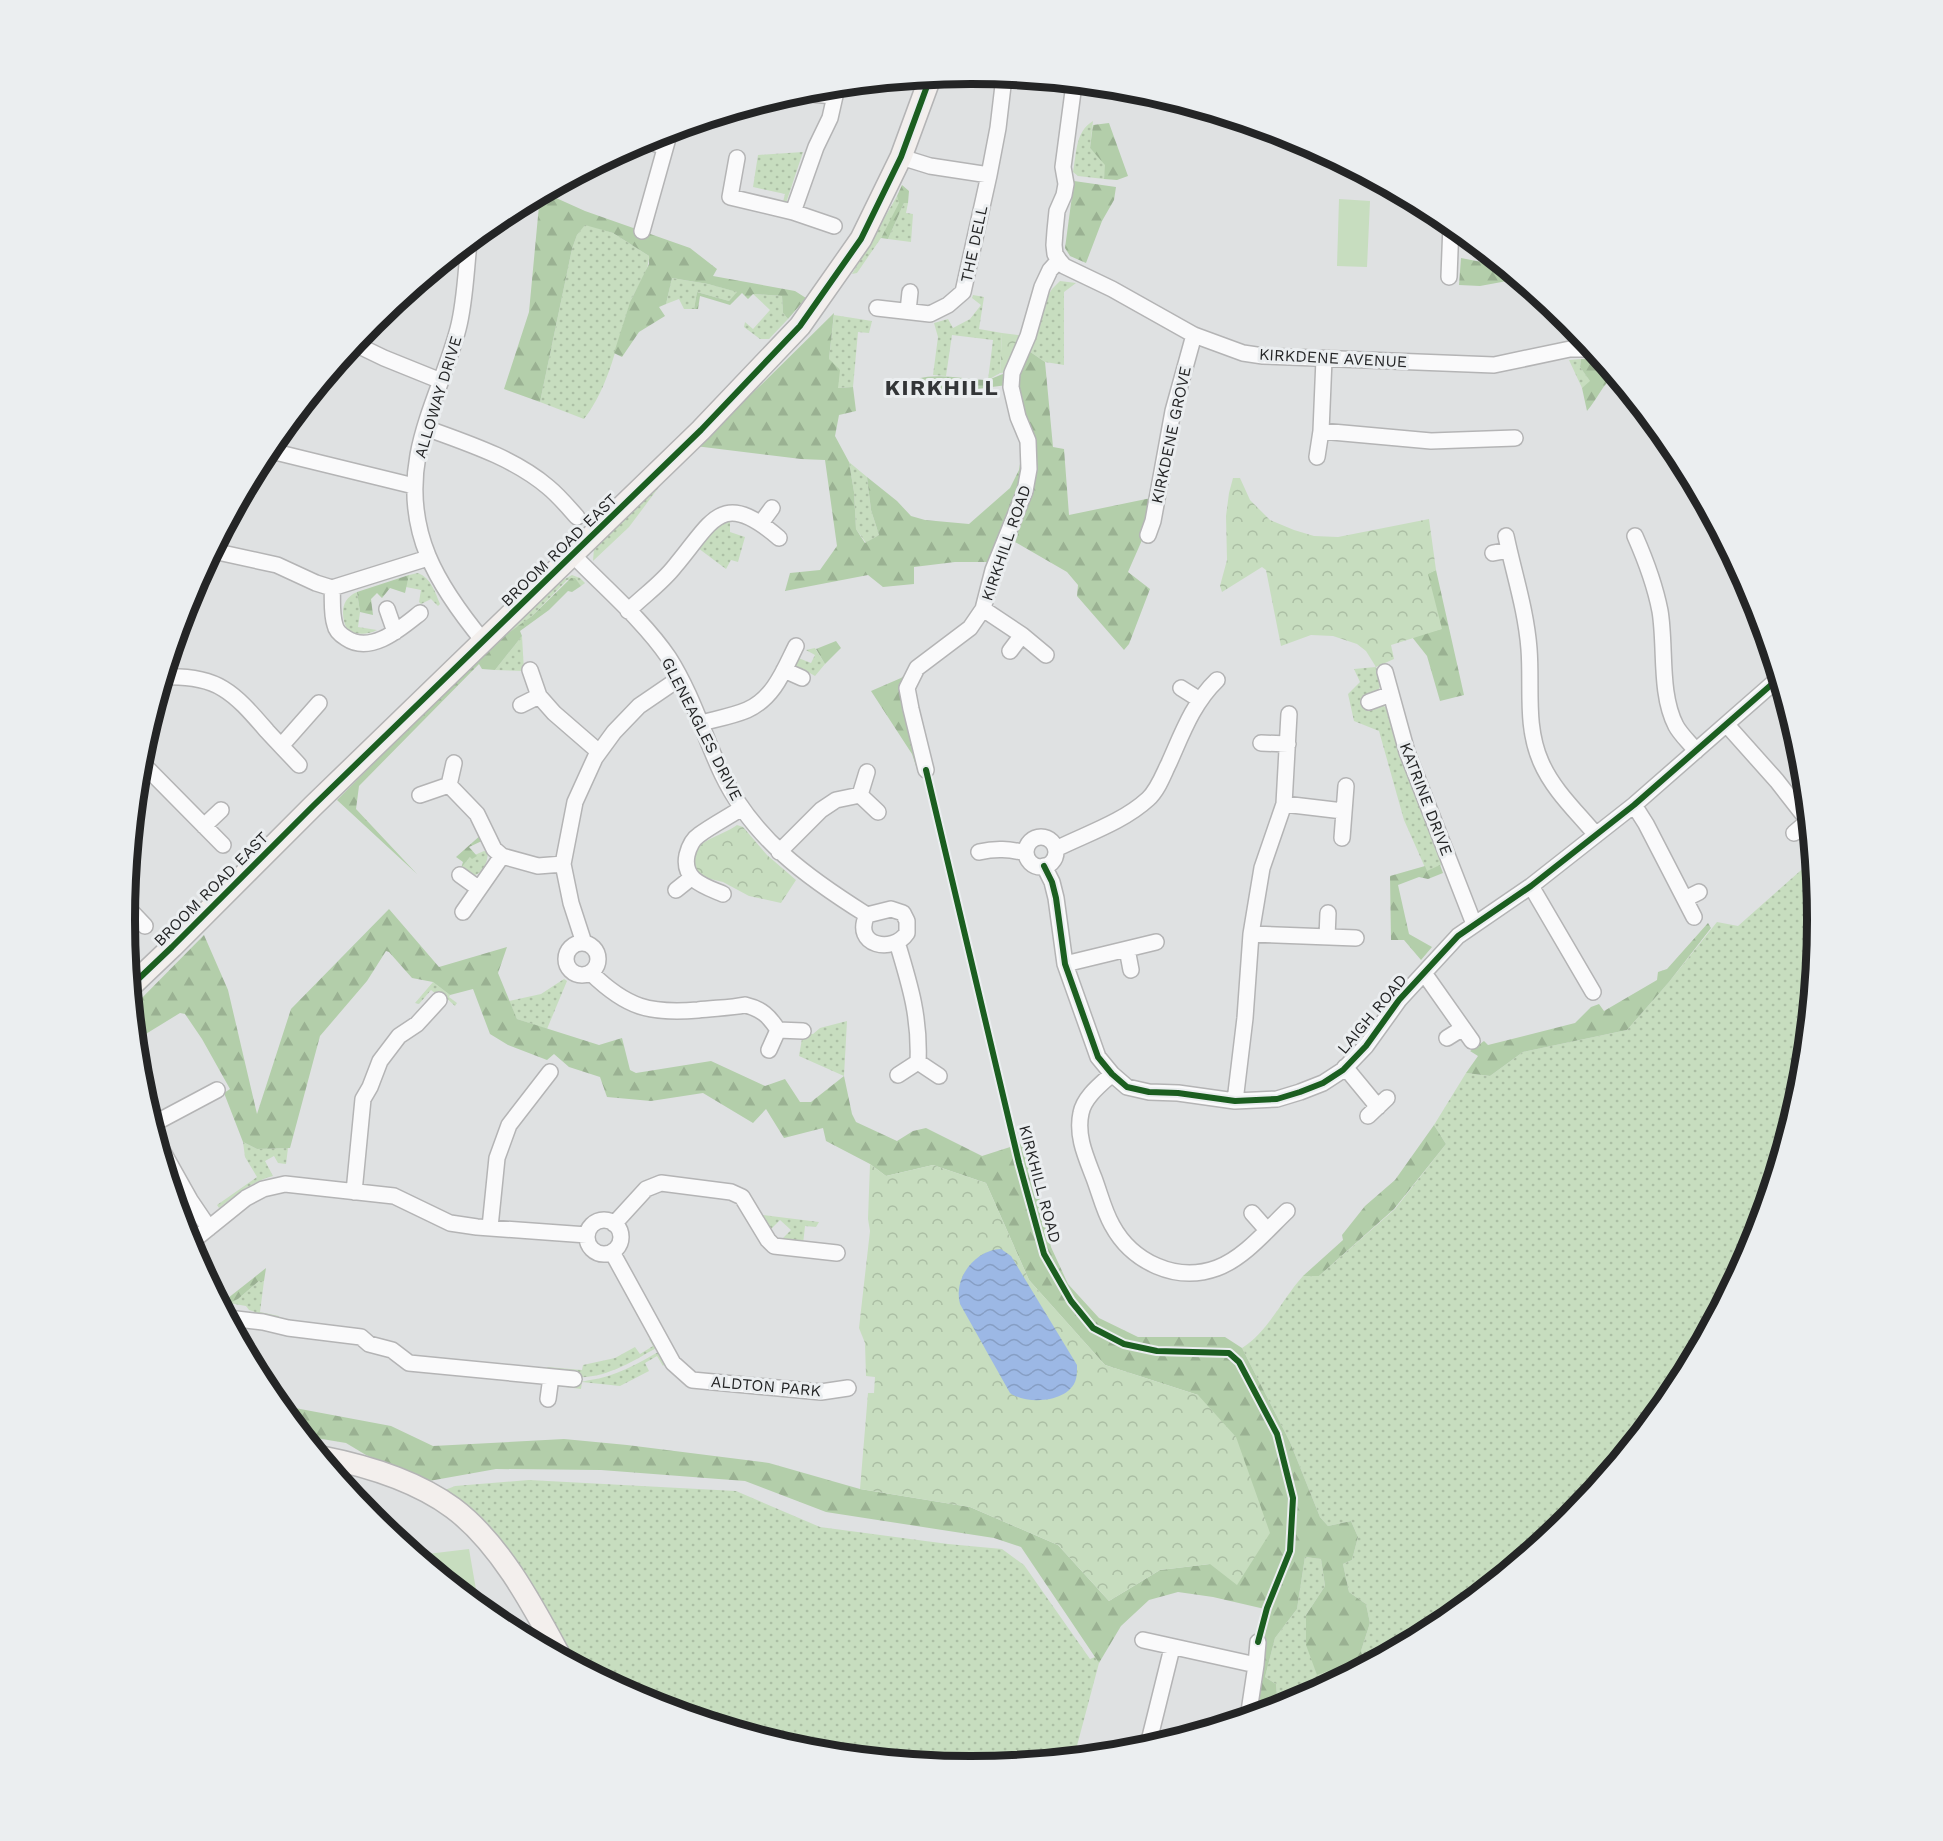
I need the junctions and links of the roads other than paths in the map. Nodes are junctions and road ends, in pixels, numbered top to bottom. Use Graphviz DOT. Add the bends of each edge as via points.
graph roads {
  1 [pos="1003,85"];
  2 [pos="927,86"];
  3 [pos="1073,90"];
  4 [pos="835,96"];
  5 [pos="667,142"];
  6 [pos="659,145"];
  7 [pos="665,147"];
  8 [pos="901,157"];
  9 [pos="737,158"];
  10 [pos="989,175"];
  11 [pos="793,212"];
  12 [pos="834,226"];
  13 [pos="642,231"];
  14 [pos="1451,235"];
  15 [pos="468,253"];
  16 [pos="1059,260"];
  17 [pos="1449,277"];
  18 [pos="910,292"];
  19 [pos="877,308"];
  20 [pos="909,312"];
  21 [pos="1194,335"];
  22 [pos="363,348"];
  23 [pos="1582,349"];
  24 [pos="1324,359"];
  25 [pos="441,381"];
  26 [pos="426,428"];
  27 [pos="1321,432"];
  28 [pos="1515,438"];
  29 [pos="278,453"];
  30 [pos="1317,458"];
  31 [pos="414,486"];
  32 [pos="772,508"];
  33 [pos="577,518"];
  34 [pos="761,523"];
  35 [pos="1156,526"];
  36 [pos="1635,536"];
  37 [pos="779,538"];
  38 [pos="220,553"];
  39 [pos="1493,553"];
  40 [pos="573,555"];
  41 [pos="428,558"];
  42 [pos="332,588"];
  43 [pos="387,609"];
  44 [pos="983,609"];
  45 [pos="628,611"];
  46 [pos="420,613"];
  47 [pos="395,632"];
  48 [pos="1022,635"];
  49 [pos="483,642"];
  50 [pos="796,646"];
  51 [pos="1010,651"];
  52 [pos="1046,655"];
  53 [pos="530,670"];
  54 [pos="784,670"];
  55 [pos="1385,672"];
  56 [pos="172,678"];
  57 [pos="680,678"];
  58 [pos="802,678"];
  59 [pos="1217,680"];
  60 [pos="1773,683"];
  61 [pos="1181,688"];
  62 [pos="1391,694"];
  63 [pos="538,696"];
  64 [pos="1200,700"];
  65 [pos="1369,702"];
  66 [pos="319,704"];
  67 [pos="521,705"];
  68 [pos="1289,714"];
  69 [pos="701,723"];
  70 [pos="1727,725"];
  71 [pos="1262,743"];
  72 [pos="1288,744"];
  73 [pos="281,746"];
  74 [pos="1696,751"];
  75 [pos="599,752"];
  76 [pos="454,763"];
  77 [pos="299,765"];
  78 [pos="149,770"];
  79 [pos="926,770"];
  80 [pos="867,772"];
  81 [pos="449,785"];
  82 [pos="1346,786"];
  83 [pos="420,795"];
  84 [pos="860,795"];
  85 [pos="1284,804"];
  86 [pos="1634,805"];
  87 [pos="742,808"];
  88 [pos="221,810"];
  89 [pos="1343,811"];
  90 [pos="878,812"];
  91 [pos="1801,813"];
  92 [pos="204,826"];
  93 [pos="1802,826"];
  94 [pos="1794,833"];
  95 [pos="1596,835"];
  96 [pos="1342,838"];
  97 [pos="223,845"];
  98 [pos="1056,849"];
  99 [pos="779,852"];
  100 [pos="979,852"];
  101 [pos="1026,853"];
  102 [pos="502,856"];
  103 [pos="564,864"];
  104 [pos="1044,866"];
  105 [pos="460,876"];
  106 [pos="691,878"];
  107 [pos="1531,886"];
  108 [pos="478,888"];
  109 [pos="676,890"];
  110 [pos="723,894"];
  111 [pos="463,912"];
  112 [pos="1328,913"];
  113 [pos="867,915"];
  114 [pos="135,916"];
  115 [pos="1694,917"];
  116 [pos="1474,924"];
  117 [pos="145,926"];
  118 [pos="1251,934"];
  119 [pos="1327,937"];
  120 [pos="1356,938"];
  121 [pos="897,942"];
  122 [pos="1156,942"];
  123 [pos="584,943"];
  124 [pos="1127,949"];
  125 [pos="1065,964"];
  126 [pos="1131,970"];
  127 [pos="591,973"];
  128 [pos="1424,973"];
  129 [pos="137,980"];
  130 [pos="1593,992"];
  131 [pos="439,1000"];
  132 [pos="1463,1028"];
  133 [pos="778,1030"];
  134 [pos="803,1031"];
  135 [pos="1447,1038"];
  136 [pos="1472,1041"];
  137 [pos="769,1050"];
  138 [pos="918,1062"];
  139 [pos="1345,1067"];
  140 [pos="550,1072"];
  141 [pos="1112,1074"];
  142 [pos="898,1075"];
  143 [pos="939,1076"];
  144 [pos="217,1090"];
  145 [pos="1235,1101"];
  146 [pos="1378,1107"];
  147 [pos="159,1115"];
  148 [pos="176,1180"];
  149 [pos="354,1192"];
  150 [pos="1287,1211"];
  151 [pos="1252,1213"];
  152 [pos="614,1224"];
  153 [pos="490,1227"];
  154 [pos="209,1228"];
  155 [pos="1267,1230"];
  156 [pos="587,1235"];
  157 [pos="198,1237"];
  158 [pos="612,1251"];
  159 [pos="837,1253"];
  160 [pos="236,1319"];
  161 [pos="551,1377"];
  162 [pos="574,1379"];
  163 [pos="848,1388"];
  164 [pos="548,1400"];
  165 [pos="333,1460"];
  166 [pos="1143,1640"];
  167 [pos="1258,1642"];
  168 [pos="554,1646"];
  169 [pos="1172,1648"];
  170 [pos="1256,1665"];
  171 [pos="1249,1709"];
  172 [pos="1150,1737"];
  1 -- 10 [label="street, THE DELL"];
  2 -- 8 [label="street, BROOM ROAD EAST"];
  3 -- 16 [label="street" via="1063,166 1066,184 1055,231 1055,254"];
  4 -- 11 [label="street"];
  5 -- 7 [label="street"];
  6 -- 7 [label="street"];
  7 -- 13 [label="street"];
  8 -- 10 [label="street" via="930,166"];
  8 -- 40 [label="street, BROOM ROAD EAST" via="861,239 800,326"];
  9 -- 11 [label="street" via="730,197"];
  10 -- 20 [label="street, THE DELL" via="963,292 948,306 930,314"];
  11 -- 12 [label="street"];
  14 -- 17 [label="street"];
  15 -- 25 [label="street, ALLOWAY DRIVE" via="459,327"];
  16 -- 21 [label="street, KIRKDENE AVENUE"];
  16 -- 44 [label="street, KIRKHILL ROAD" via="1042,287 1012,373 1018,417 1028,441 1029,469 1025,491 993,570"];
  18 -- 20 [label="street"];
  19 -- 20 [label="street, THE DELL"];
  21 -- 24 [label="street, KIRKDENE AVENUE" via="1263,356"];
  21 -- 35 [label="street, KIRKDENE GROVE" via="1173,411"];
  22 -- 25 [label="street"];
  23 -- 24 [label="street, KIRKDENE AVENUE" via="1494,365"];
  24 -- 27 [label="street"];
  25 -- 26 [label="street, ALLOWAY DRIVE"];
  26 -- 31 [label="street, ALLOWAY DRIVE"];
  26 -- 33 [label="street" via="528,473 548,487"];
  27 -- 28 [label="street" via="1431,441 1498,431"];
  27 -- 30 [label="street"];
  29 -- 31 [label="street"];
  31 -- 41 [label="street, ALLOWAY DRIVE" via="419,528"];
  32 -- 34 [label="street"];
  34 -- 37 [label="street"];
  34 -- 45 [label="street" via="730,512 715,517 674,568"];
  36 -- 74 [label="street" via="1654,563 1671,712"];
  38 -- 42 [label="street" via="277,565"];
  39 -- 95 [label="street" via="1507,543 1524,610 1536,748 1551,782"];
  40 -- 45 [label="street, GLENEAGLES DRIVE"];
  40 -- 49 [label="street, BROOM ROAD EAST"];
  41 -- 42 [label="street"];
  41 -- 49 [label="street, ALLOWAY DRIVE" via="456,608"];
  42 -- 47 [label="street" via="335,626 340,634 353,642 373,643"];
  43 -- 47 [label="street"];
  44 -- 48 [label="street"];
  44 -- 79 [label="street, KIRKHILL ROAD" via="970,628 917,668 907,688"];
  45 -- 57 [label="street, GLENEAGLES DRIVE" via="657,642"];
  46 -- 47 [label="street"];
  48 -- 51 [label="street"];
  48 -- 52 [label="street"];
  49 -- 129 [label="street, BROOM ROAD EAST"];
  50 -- 54 [label="street"];
  53 -- 63 [label="street"];
  54 -- 58 [label="street"];
  54 -- 69 [label="street" via="771,693 760,702 747,710"];
  55 -- 62 [label="street, KATRINE DRIVE"];
  56 -- 73 [label="street" via="210,682 226,689 242,701"];
  57 -- 69 [label="street, GLENEAGLES DRIVE"];
  57 -- 75 [label="street" via="639,705"];
  59 -- 64 [label="street"];
  60 -- 70 [label="street, LAIGH ROAD"];
  61 -- 64 [label="street"];
  62 -- 65 [label="street"];
  62 -- 116 [label="street, KATRINE DRIVE" via="1407,752"];
  63 -- 67 [label="street"];
  63 -- 75 [label="street"];
  64 -- 98 [label="street" via="1149,798 1127,815"];
  66 -- 73 [label="street"];
  68 -- 72 [label="street"];
  69 -- 87 [label="street, GLENEAGLES DRIVE"];
  70 -- 74 [label="street, LAIGH ROAD"];
  70 -- 91 [label="street"];
  71 -- 72 [label="street"];
  72 -- 85 [label="street"];
  73 -- 77 [label="street"];
  74 -- 86 [label="street, LAIGH ROAD"];
  75 -- 103 [label="street" via="574,802"];
  76 -- 81 [label="street"];
  78 -- 92 [label="street"];
  80 -- 84 [label="street"];
  81 -- 83 [label="street"];
  81 -- 102 [label="street" via="477,814 494,849"];
  82 -- 89 [label="street"];
  84 -- 90 [label="street"];
  84 -- 99 [label="street" via="836,800 820,810"];
  85 -- 89 [label="street"];
  85 -- 118 [label="street" via="1262,868"];
  86 -- 95 [label="street, LAIGH ROAD"];
  86 -- 115 [label="street" via="1692,895"];
  87 -- 99 [label="street, GLENEAGLES DRIVE"];
  87 -- 106 [label="street" via="697,836 690,845 686,868"];
  88 -- 92 [label="street"];
  89 -- 96 [label="street"];
  92 -- 97 [label="street"];
  93 -- 94 [label="street"];
  95 -- 107 [label="street, LAIGH ROAD"];
  98 -- 101 [label="street" via="1046,837 1036,837 1028,844"];
  98 -- 104 [label="street" via="1055,858"];
  99 -- 113 [label="street, GLENEAGLES DRIVE" via="803,873"];
  100 -- 101 [label="street" via="1007,849"];
  101 -- 104 [label="street" via="1034,865"];
  102 -- 103 [label="street" via="538,866"];
  102 -- 108 [label="street"];
  103 -- 123 [label="street"];
  104 -- 125 [label="street, LAIGH ROAD" via="1056,898"];
  105 -- 108 [label="street"];
  106 -- 109 [label="street"];
  106 -- 110 [label="street"];
  107 -- 116 [label="street, LAIGH ROAD"];
  107 -- 130 [label="street" via="1590,975"];
  108 -- 111 [label="street"];
  112 -- 119 [label="street"];
  113 -- 121 [label="street" via="863,926 867,938 881,945"];
  113 -- 121 [label="street" via="891,909 903,913 907,933"];
  114 -- 117 [label="street"];
  116 -- 128 [label="street, LAIGH ROAD" via="1442,951"];
  118 -- 119 [label="street"];
  118 -- 145 [label="street"];
  119 -- 120 [label="street"];
  121 -- 138 [label="street" via="915,1005"];
  122 -- 124 [label="street"];
  123 -- 127 [label="street" via="597,953 598,964"];
  123 -- 127 [label="street" via="570,949 567,964 578,975"];
  124 -- 125 [label="street"];
  124 -- 126 [label="street"];
  125 -- 141 [label="street, LAIGH ROAD" via="1098,1057"];
  127 -- 133 [label="street" via="626,1000 649,1010 672,1012 746,1005 766,1014"];
  128 -- 132 [label="street, LAIGH ROAD"];
  128 -- 139 [label="street, LAIGH ROAD"];
  131 -- 149 [label="street" via="417,1024 399,1036 376,1068 363,1099"];
  132 -- 135 [label="street"];
  132 -- 136 [label="street, LAIGH ROAD"];
  133 -- 134 [label="street"];
  133 -- 137 [label="street"];
  138 -- 142 [label="street"];
  138 -- 143 [label="street"];
  139 -- 145 [label="street, LAIGH ROAD" via="1323,1083 1300,1092 1277,1099"];
  139 -- 146 [label="street, LAIGH ROAD"];
  140 -- 153 [label="street" via="509,1125 497,1158"];
  141 -- 145 [label="street, LAIGH ROAD" via="1127,1087 1149,1092"];
  141 -- 155 [label="street" via="1082,1109 1078,1130 1112,1225 1123,1242 1155,1266 1195,1272 1216,1269 1235,1259"];
  144 -- 147 [label="street"];
  148 -- 154 [label="street"];
  149 -- 153 [label="street" via="394,1196 450,1223"];
  149 -- 154 [label="street" via="285,1184 263,1189"];
  150 -- 155 [label="street"];
  151 -- 155 [label="street"];
  152 -- 156 [label="street" via="605,1220 595,1223"];
  152 -- 158 [label="street" via="621,1240"];
  152 -- 159 [label="street" via="646,1189 661,1183 731,1192 742,1197 774,1246"];
  153 -- 156 [label="street"];
  154 -- 157 [label="street"];
  156 -- 158 [label="street" via="593,1251"];
  158 -- 163 [label="street, ALDTON PARK" via="673,1363 692,1380 821,1392"];
  160 -- 161 [label="street" via="361,1337 409,1362"];
  161 -- 162 [label="street"];
  161 -- 164 [label="street"];
  165 -- 168 [label="street" via="388,1473 454,1509 492,1546"];
  166 -- 169 [label="street"];
  167 -- 170 [label="street"];
  169 -- 170 [label="street"];
  169 -- 172 [label="street"];
  170 -- 171 [label="street"];
}
